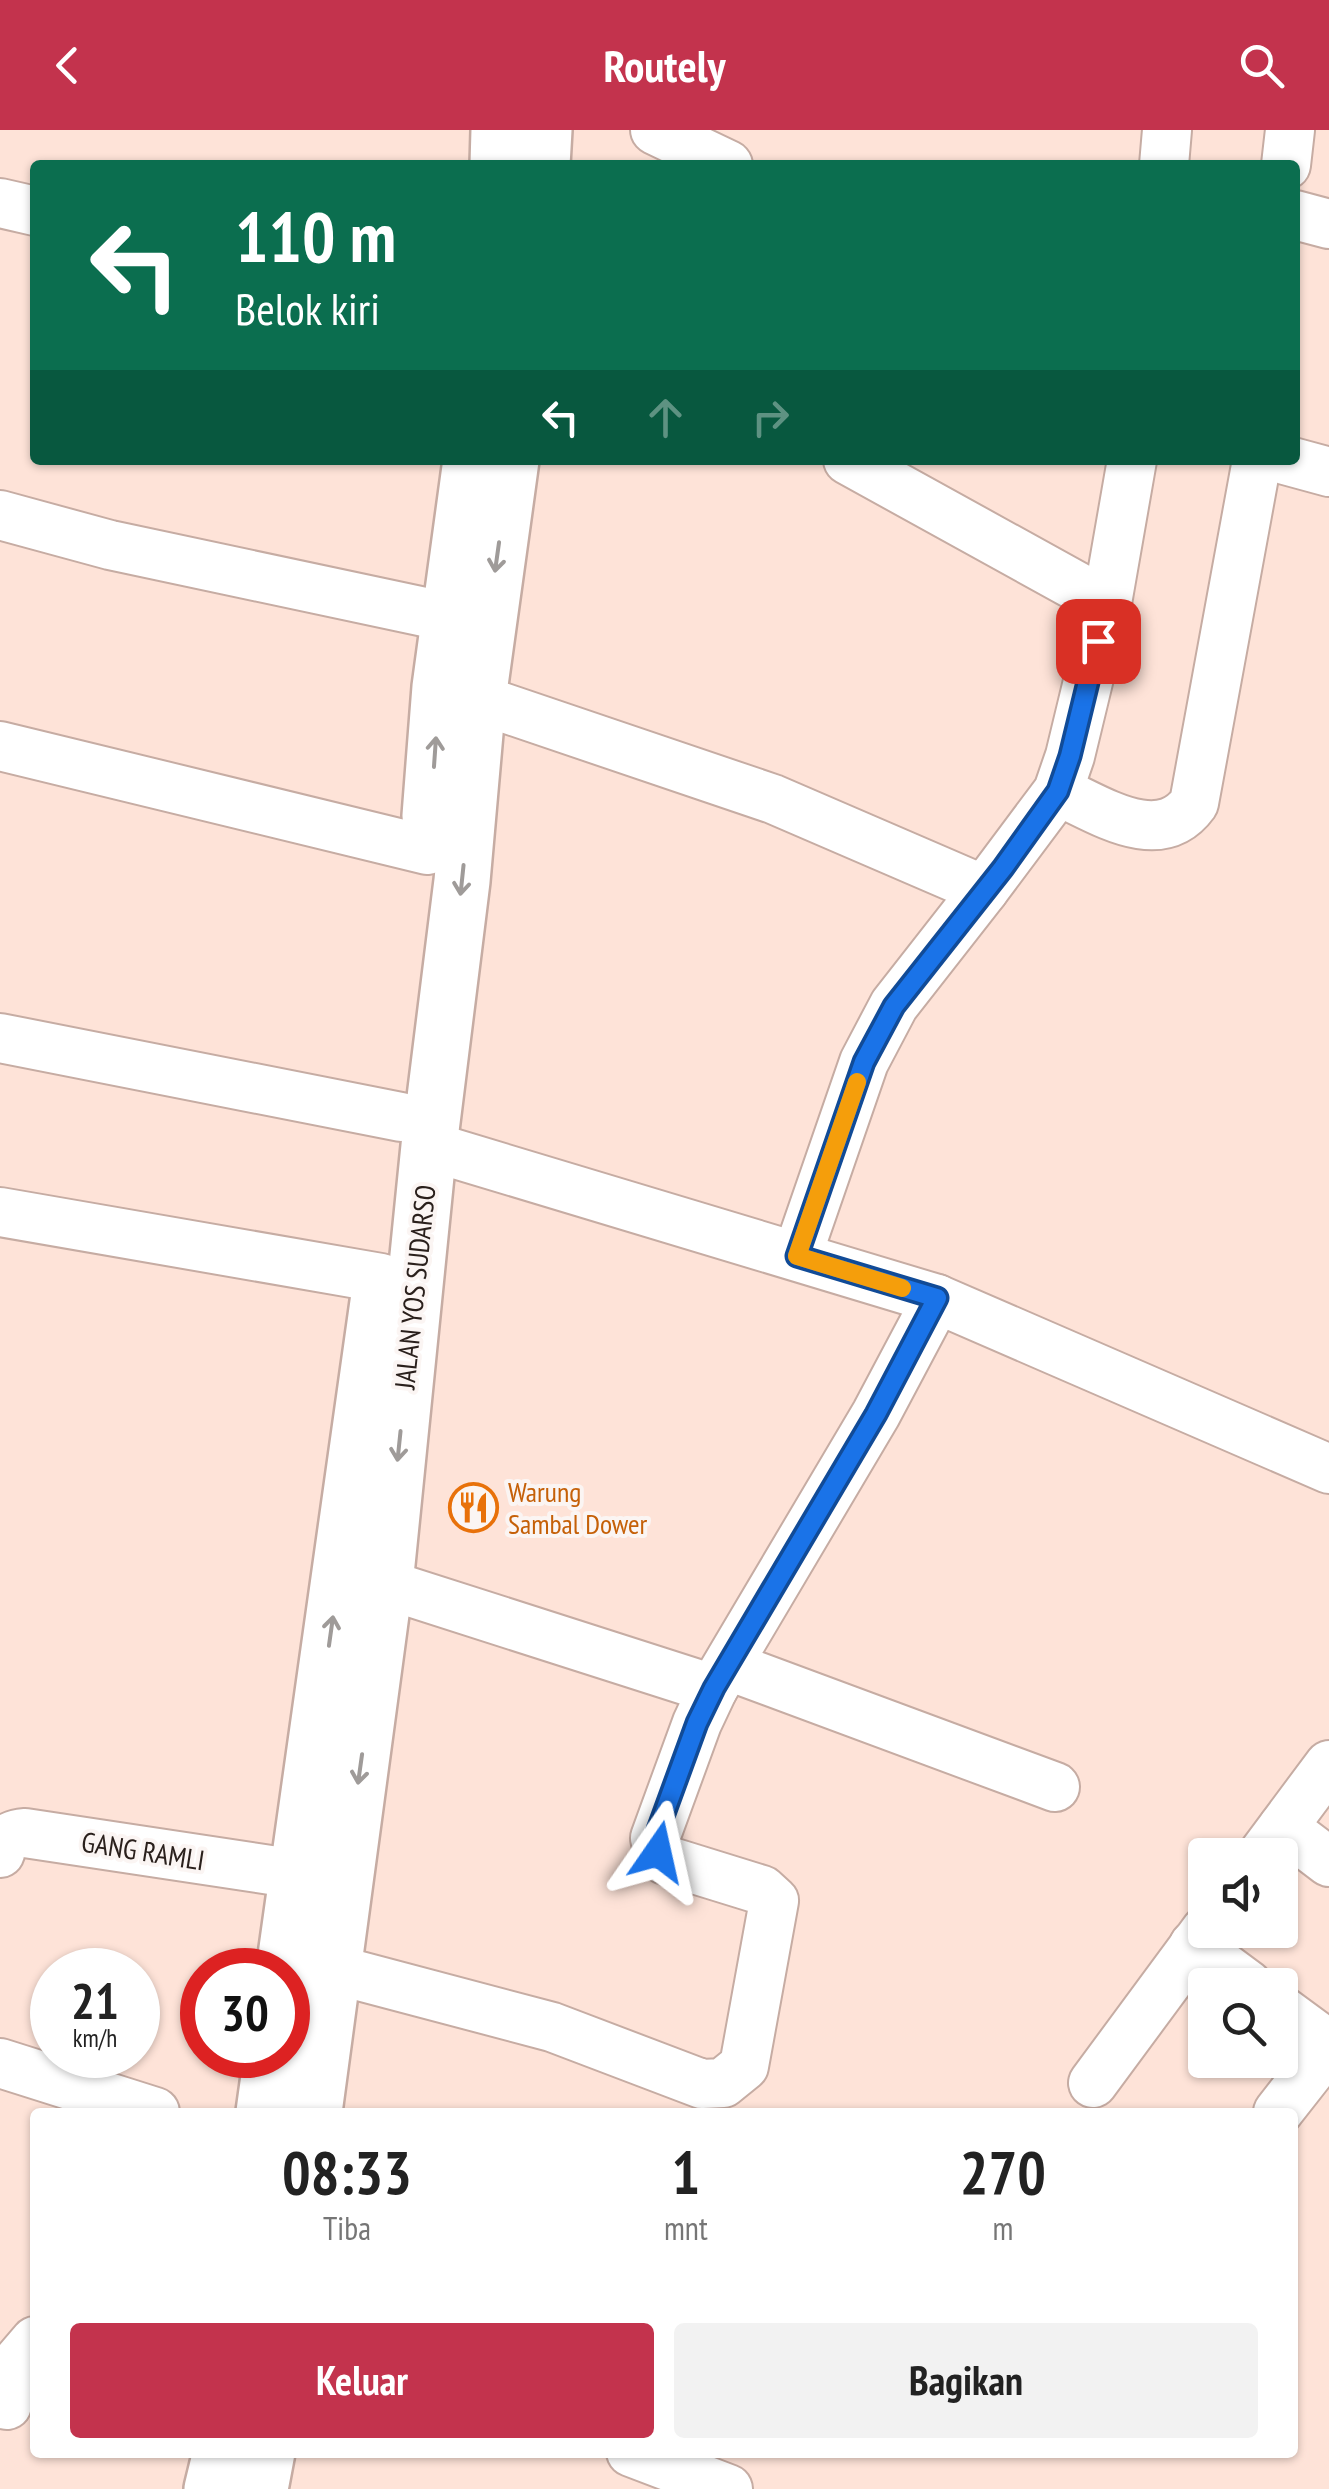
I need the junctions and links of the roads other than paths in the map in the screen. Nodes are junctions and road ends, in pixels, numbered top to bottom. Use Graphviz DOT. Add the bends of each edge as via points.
graph roads {
  1 [pos="499,130"];
  2 [pos="544,130"];
  3 [pos="655,130"];
  4 [pos="1167,130"];
  5 [pos="1290,130"];
  6 [pos="498,160"];
  7 [pos="542,160"];
  8 [pos="718,160"];
  9 [pos="1164,160"];
  10 [pos="1287,160"];
  11 [pos="0,203"];
  12 [pos="30,210"];
  13 [pos="1300,217"];
  14 [pos="1329,224"];
  15 [pos="1300,464"];
  16 [pos="471,465"];
  17 [pos="509,465"];
  18 [pos="857,465"];
  19 [pos="1132,465"];
  20 [pos="1255,465"];
  21 [pos="1329,472"];
  22 [pos="0,515"];
  23 [pos="1107,603"];
  24 [pos="448,617"];
  25 [pos="478,698"];
  26 [pos="0,746"];
  27 [pos="1058,791"];
  28 [pos="427,850"];
  29 [pos="984,890"];
  30 [pos="0,1038"];
  31 [pos="415,1131"];
  32 [pos="0,1212"];
  33 [pos="797,1256"];
  34 [pos="381,1278"];
  35 [pos="937,1298"];
  36 [pos="1329,1468"];
  37 [pos="386,1584"];
  38 [pos="721,1678"];
  39 [pos="1329,1765"];
  40 [pos="1055,1787"];
  41 [pos="1274,1838"];
  42 [pos="1298,1851"];
  43 [pos="0,1853"];
  44 [pos="1329,1862"];
  45 [pos="297,1874"];
  46 [pos="306,1948"];
  47 [pos="1193,1948"];
  48 [pos="1210,1948"];
  49 [pos="310,1959"];
  50 [pos="1231,1968"];
  51 [pos="310,1969"];
  52 [pos="310,2017"];
  53 [pos="1298,2023"];
  54 [pos="1329,2046"];
  55 [pos="0,2063"];
  56 [pos="269,2078"];
  57 [pos="1093,2084"];
  58 [pos="142,2108"];
  59 [pos="265,2108"];
  60 [pos="314,2108"];
  61 [pos="1281,2108"];
  62 [pos="30,2348"];
  63 [pos="7,2405"];
  64 [pos="220,2458"];
  65 [pos="266,2458"];
  66 [pos="647,2458"];
  67 [pos="212,2489"];
  68 [pos="260,2489"];
  69 [pos="728,2489"];
  1 -- 6 [label="highway"];
  2 -- 7 [label="highway"];
  3 -- 8 [label="street"];
  4 -- 9 [label="street"];
  5 -- 10 [label="street"];
  11 -- 12 [label="street"];
  13 -- 14 [label="street"];
  15 -- 21 [label="street"];
  16 -- 24 [label="highway, JALAN YOS SUDARSO"];
  17 -- 25 [label="highway, JALAN YOS SUDARSO, one-way"];
  18 -- 23 [label="street"];
  19 -- 23 [label="street"];
  20 -- 27 [label="street" via="1194,803 1183,818 1139,826"];
  22 -- 24 [label="street"];
  23 -- 27 [label="street"];
  28 -- 24 [label="highway, JALAN YOS SUDARSO, one-way"];
  25 -- 29 [label="street" via="773,799"];
  25 -- 31 [label="highway, JALAN YOS SUDARSO, one-way" via="462,881"];
  26 -- 28 [label="street"];
  27 -- 29 [label="street"];
  28 -- 31 [label="highway, JALAN YOS SUDARSO"];
  29 -- 33 [label="street" via="894,1006 864,1062"];
  30 -- 31 [label="street"];
  31 -- 33 [label="street"];
  31 -- 34 [label="highway, JALAN YOS SUDARSO"];
  31 -- 37 [label="highway, JALAN YOS SUDARSO, one-way"];
  32 -- 34 [label="street"];
  33 -- 35 [label="street"];
  45 -- 34 [label="highway, JALAN YOS SUDARSO, one-way"];
  35 -- 36 [label="street"];
  35 -- 38 [label="street"];
  37 -- 38 [label="street"];
  37 -- 49 [label="highway, JALAN YOS SUDARSO, one-way"];
  38 -- 40 [label="street"];
  38 -- 51 [label="street" via="697,1723 655,1838 665,1860 762,1890 774,1901 744,2066 723,2083 702,2084 552,2027"];
  39 -- 41 [label="street"];
  42 -- 44 [label="street"];
  43 -- 45 [label="street, GANG RAMLI" via="5,1840 24,1833"];
  45 -- 46 [label="highway, JALAN YOS SUDARSO"];
  47 -- 57 [label="street"];
  48 -- 50 [label="street"];
  52 -- 60 [label="highway, JALAN YOS SUDARSO"];
  53 -- 54 [label="street"];
  54 -- 61 [label="street"];
  55 -- 58 [label="street"];
  56 -- 59 [label="highway"];
  62 -- 63 [label="street" via="18,2361"];
  64 -- 67 [label="highway"];
  65 -- 68 [label="highway"];
  66 -- 69 [label="street"];
}
